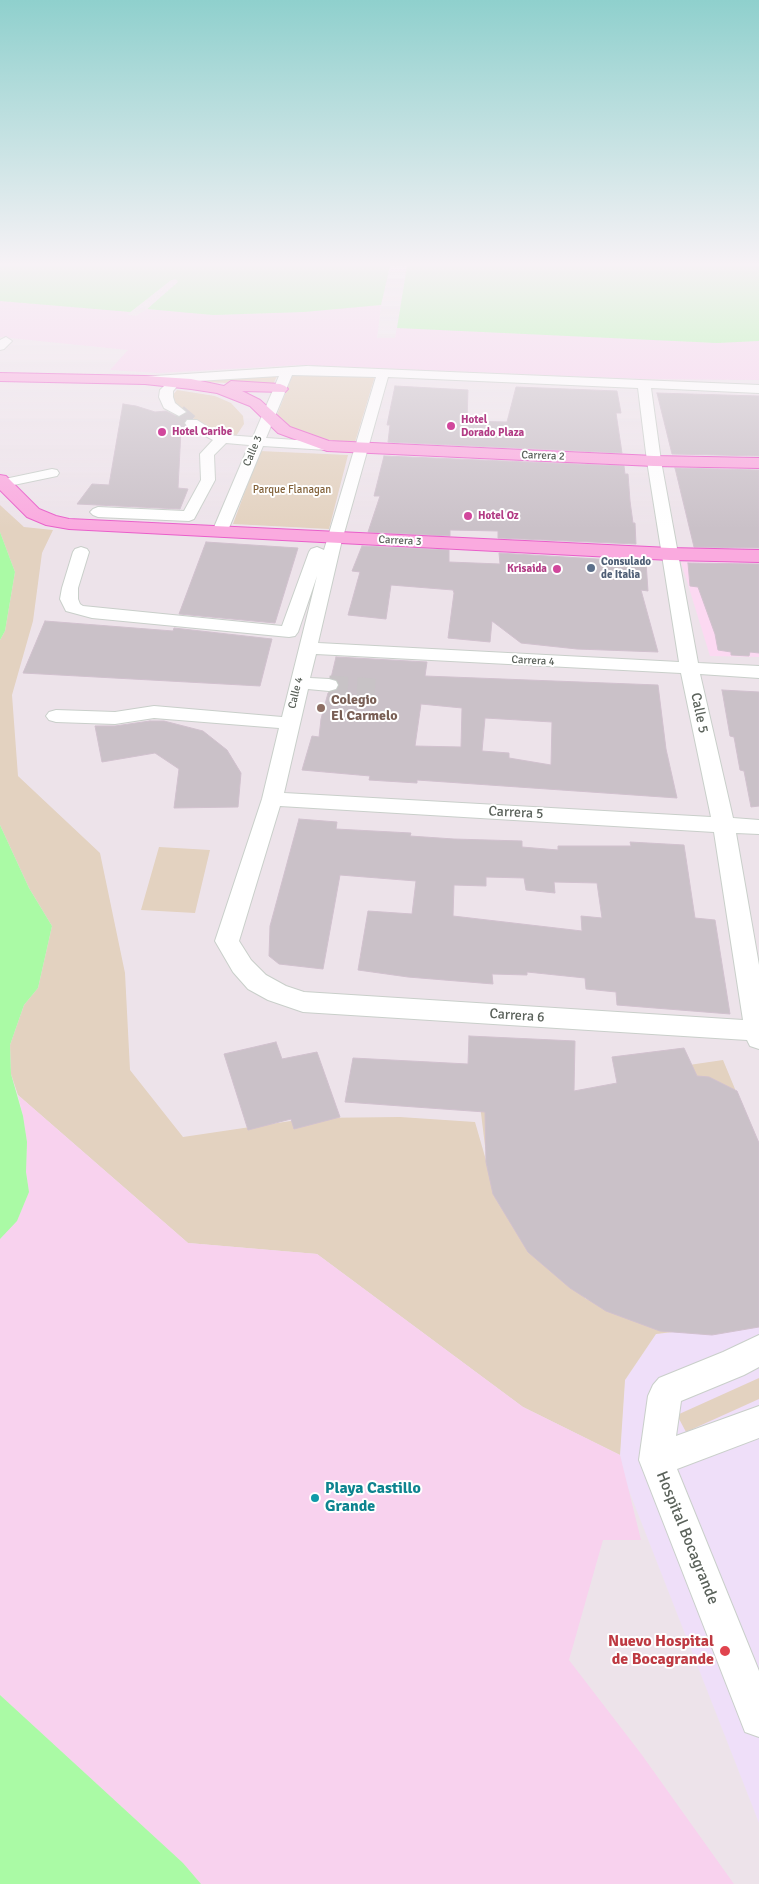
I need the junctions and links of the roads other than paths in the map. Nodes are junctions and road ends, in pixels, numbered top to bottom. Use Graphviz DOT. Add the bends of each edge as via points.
graph roads {
  1 [pos="287,371"];
  2 [pos="383,374"];
  3 [pos="0,378"];
  4 [pos="145,380"];
  5 [pos="175,382"];
  6 [pos="191,384"];
  7 [pos="644,385"];
  8 [pos="280,389"];
  9 [pos="759,389"];
  10 [pos="179,412"];
  11 [pos="268,416"];
  12 [pos="192,423"];
  13 [pos="223,439"];
  14 [pos="258,441"];
  15 [pos="328,446"];
  16 [pos="361,448"];
  17 [pos="654,460"];
  18 [pos="759,463"];
  19 [pos="52,473"];
  20 [pos="208,480"];
  21 [pos="2,482"];
  22 [pos="240,483"];
  23 [pos="98,512"];
  24 [pos="220,532"];
  25 [pos="329,538"];
  26 [pos="81,552"];
  27 [pos="670,554"];
  28 [pos="759,556"];
  29 [pos="295,613"];
  30 [pos="315,614"];
  31 [pos="307,648"];
  32 [pos="690,670"];
  33 [pos="759,672"];
  34 [pos="299,683"];
  35 [pos="330,685"];
  36 [pos="56,716"];
  37 [pos="289,723"];
  38 [pos="272,798"];
  39 [pos="724,826"];
  40 [pos="759,827"];
  41 [pos="277,993"];
  42 [pos="758,1034"];
  43 [pos="759,1350"];
  44 [pos="759,1422"];
  45 [pos="656,1460"];
  46 [pos="759,1718"];
  1 -- 2 [label="street"];
  1 -- 4 [label="street"];
  1 -- 8 [label="street, Calle 3"];
  2 -- 7 [label="street"];
  2 -- 16 [label="street, Calle 4"];
  3 -- 4 [label="main road, Carrera 2"];
  4 -- 5 [label="main road, Carrera 2"];
  5 -- 6 [label="main road, Carrera 2"];
  5 -- 10 [label="street" via="167,390 166,397 169,405"];
  6 -- 8 [label="main road"];
  6 -- 11 [label="main road, Carrera 2" via="241,396 259,406"];
  7 -- 9 [label="street"];
  7 -- 17 [label="street, Calle 5"];
  8 -- 11 [label="street, Calle 3"];
  11 -- 14 [label="street, Calle 3"];
  11 -- 15 [label="main road, Carrera 2" via="296,436"];
  12 -- 13 [label="street"];
  13 -- 14 [label="street, Carrera 2"];
  13 -- 20 [label="street" via="208,454"];
  14 -- 15 [label="street, Carrera 2"];
  14 -- 22 [label="street, Calle 3"];
  15 -- 16 [label="main road, Carrera 2"];
  16 -- 17 [label="main road, Carrera 2"];
  16 -- 25 [label="street, Calle 4"];
  17 -- 18 [label="main road, Carrera 2"];
  17 -- 27 [label="street, Calle 5"];
  19 -- 21 [label="street"];
  20 -- 22 [label="street"];
  20 -- 23 [label="street" via="189,516"];
  21 -- 24 [label="main road, Carrera 3" via="32,513 69,524"];
  22 -- 24 [label="street, Calle 3"];
  24 -- 25 [label="main road, Carrera 3"];
  25 -- 27 [label="main road, Carrera 3"];
  25 -- 29 [label="street"];
  25 -- 30 [label="street, Calle 4"];
  26 -- 29 [label="street" via="68,599 78,610 289,632"];
  27 -- 28 [label="main road, Carrera 3"];
  27 -- 32 [label="street, Calle 5"];
  29 -- 30 [label="street"];
  30 -- 31 [label="street, Calle 4"];
  31 -- 32 [label="street, Carrera 4"];
  31 -- 34 [label="street, Calle 4"];
  32 -- 33 [label="street, Carrera 4"];
  32 -- 39 [label="street, Calle 5"];
  34 -- 35 [label="street"];
  34 -- 37 [label="street, Calle 4"];
  36 -- 37 [label="street" via="115,718 154,712"];
  37 -- 38 [label="street, Calle 4"];
  38 -- 39 [label="street, Carrera 5"];
  38 -- 41 [label="street, Calle 4" via="227,941 242,966 257,982"];
  39 -- 40 [label="street, Carrera 5"];
  39 -- 42 [label="street, Calle 5"];
  41 -- 42 [label="street, Carrera 6" via="303,1002"];
  43 -- 45 [label="street, Hospital Bocagrande" via="670,1389 664,1396"];
  44 -- 45 [label="street"];
  45 -- 46 [label="street, Hospital Bocagrande"];
}
